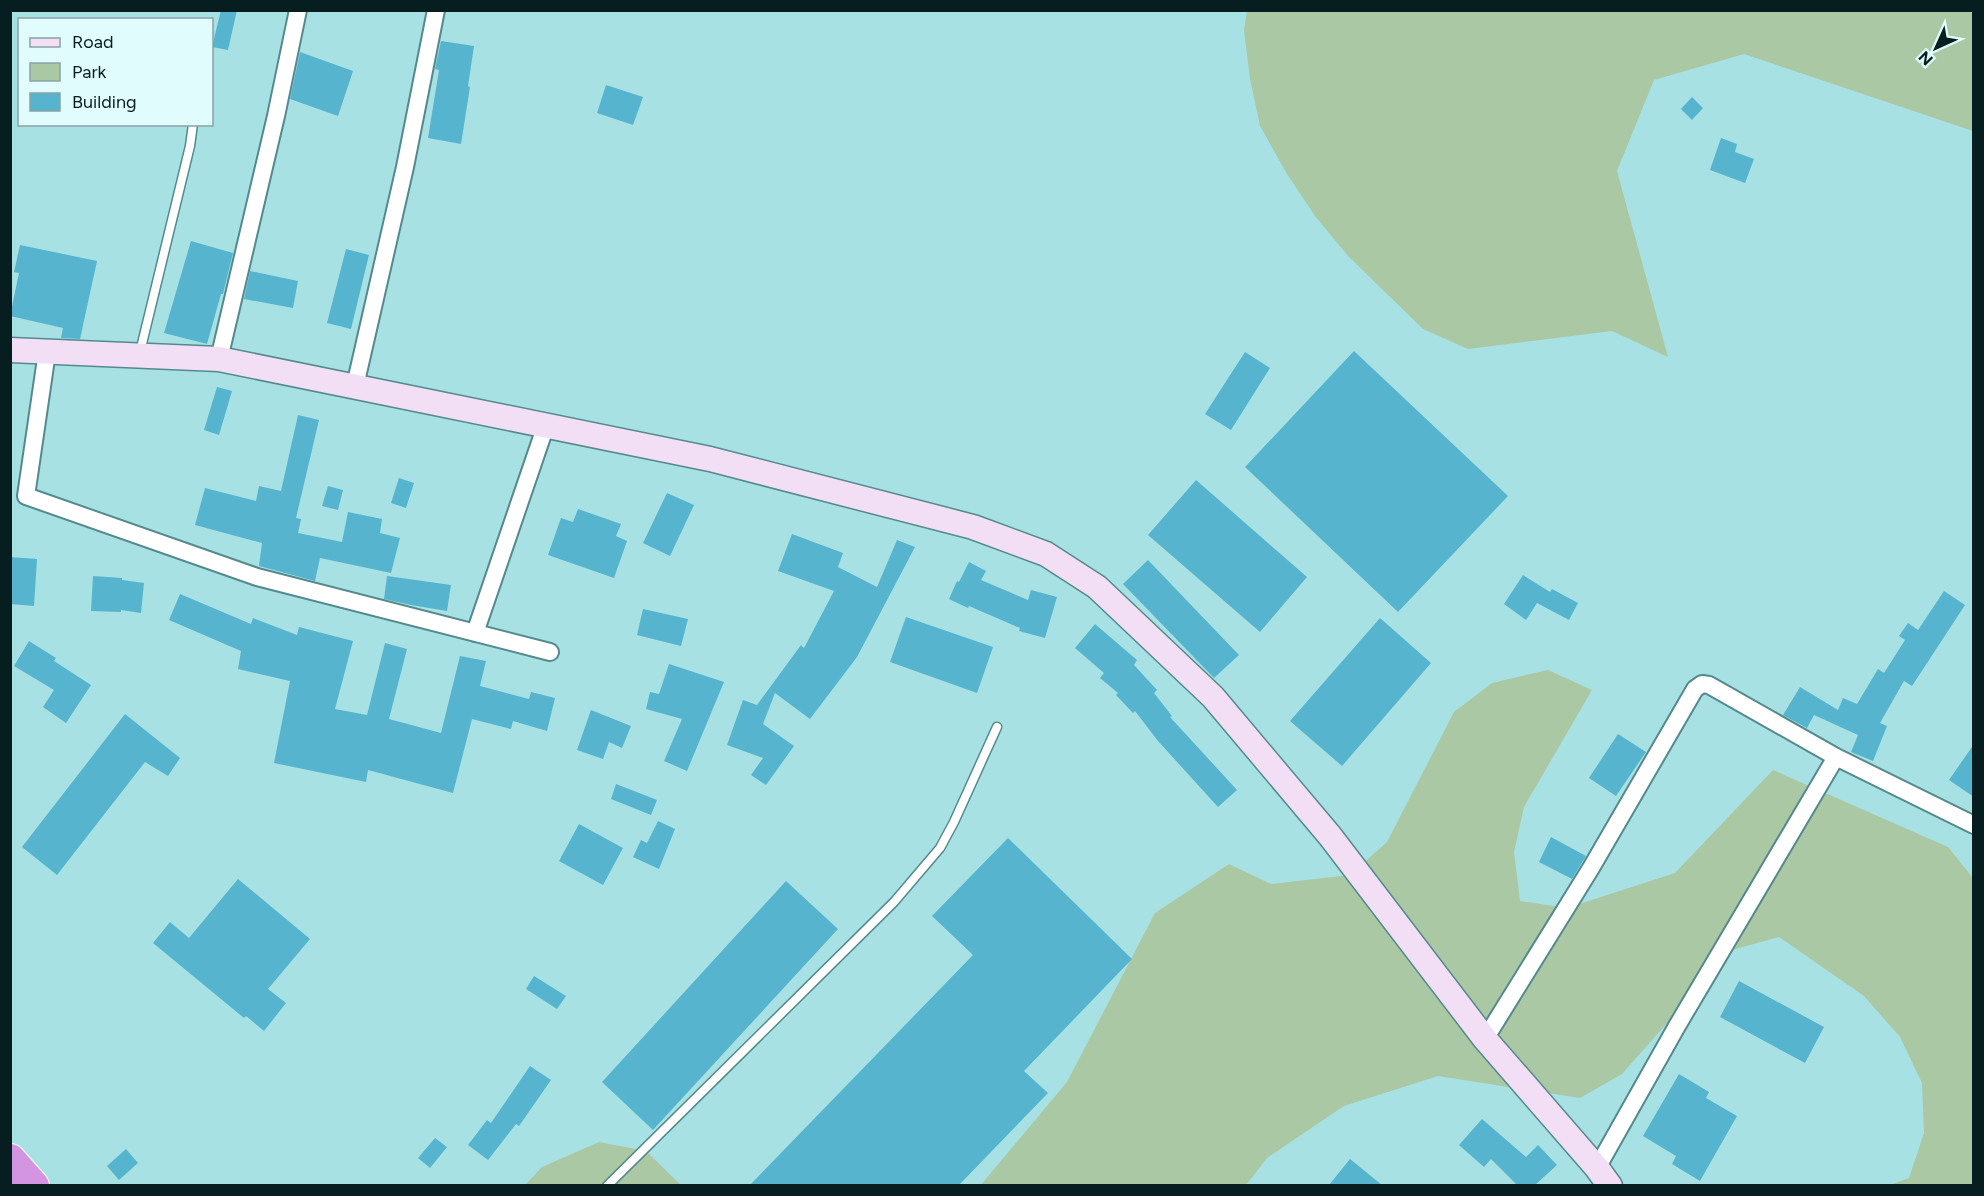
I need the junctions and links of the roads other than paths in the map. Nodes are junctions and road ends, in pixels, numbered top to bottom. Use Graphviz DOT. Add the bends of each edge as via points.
graph roads {
  1 [pos="298,10"];
  2 [pos="436,10"];
  3 [pos="193,126"];
  4 [pos="10,350"];
  5 [pos="47,352"];
  6 [pos="139,356"];
  7 [pos="219,359"];
  8 [pos="355,386"];
  9 [pos="546,426"];
  10 [pos="475,633"];
  11 [pos="550,652"];
  12 [pos="997,727"];
  13 [pos="1836,757"];
  14 [pos="1974,825"];
  15 [pos="1485,1039"];
  16 [pos="10,1160"];
  17 [pos="1603,1177"];
  18 [pos="33,1185"];
  19 [pos="607,1185"];
  1 -- 7 [label="street"];
  2 -- 8 [label="street"];
  3 -- 6 [label="lane"];
  4 -- 5 [label="main road"];
  5 -- 6 [label="main road"];
  5 -- 10 [label="street" via="27,496 257,577"];
  6 -- 7 [label="main road"];
  7 -- 8 [label="main road"];
  8 -- 9 [label="main road"];
  9 -- 10 [label="street"];
  9 -- 15 [label="main road" via="710,459 973,527 1046,555 1097,587 1213,697 1330,836"];
  10 -- 11 [label="street"];
  12 -- 19 [label="lane" via="954,822 940,848 918,875"];
  13 -- 14 [label="street"];
  13 -- 15 [label="street" via="1709,685 1695,689"];
  13 -- 17 [label="street" via="1677,1026"];
  15 -- 17 [label="main road"];
  16 -- 18 [label="highway"];
}
